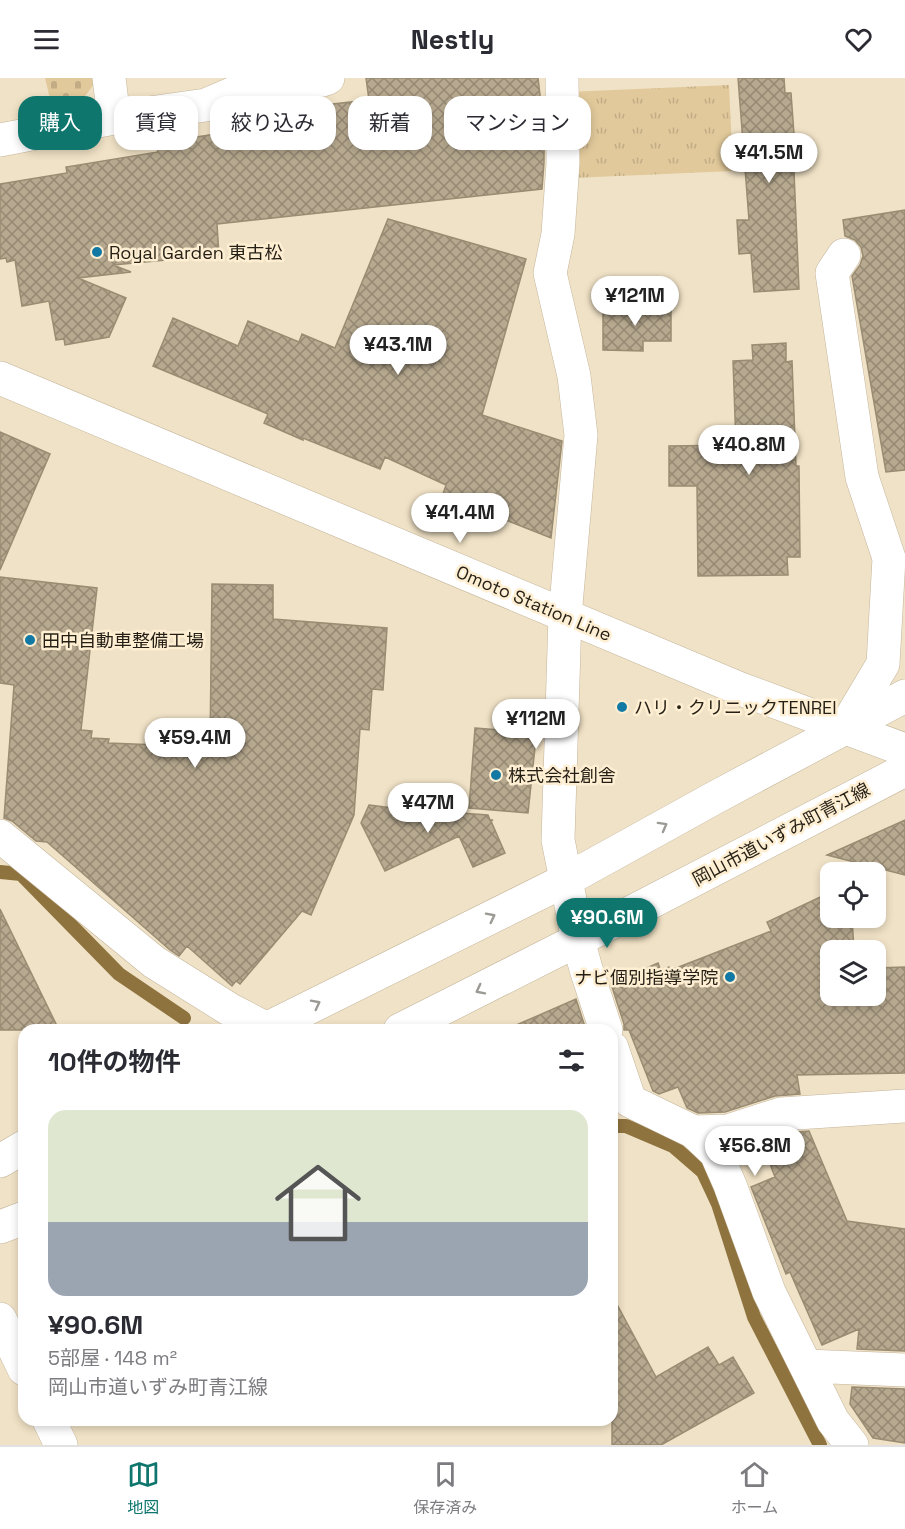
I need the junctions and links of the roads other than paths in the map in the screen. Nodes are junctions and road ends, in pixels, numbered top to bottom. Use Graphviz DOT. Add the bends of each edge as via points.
graph roads {
  1 [pos="109,78"];
  2 [pos="328,78"];
  3 [pos="562,78"];
  4 [pos="198,106"];
  5 [pos="114,118"];
  6 [pos="0,140"];
  7 [pos="844,255"];
  8 [pos="0,378"];
  9 [pos="565,616"];
  10 [pos="905,696"];
  11 [pos="845,728"];
  12 [pos="905,750"];
  13 [pos="905,770"];
  14 [pos="0,836"];
  15 [pos="566,880"];
  16 [pos="578,940"];
  17 [pos="255,1024"];
  18 [pos="278,1024"];
  19 [pos="412,1024"];
  20 [pos="604,1024"];
  21 [pos="618,1084"];
  22 [pos="621,1102"];
  23 [pos="905,1106"];
  24 [pos="694,1132"];
  25 [pos="18,1150"];
  26 [pos="0,1161"];
  27 [pos="18,1220"];
  28 [pos="0,1227"];
  29 [pos="0,1319"];
  30 [pos="18,1356"];
  31 [pos="806,1366"];
  32 [pos="905,1370"];
  33 [pos="52,1426"];
  34 [pos="61,1445"];
  35 [pos="852,1445"];
  1 -- 5 [label="street"];
  2 -- 4 [label="street" via="241,90"];
  3 -- 9 [label="street" via="563,163 558,234 550,273 574,376 581,435"];
  5 -- 6 [label="street"];
  7 -- 11 [label="street" via="832,273 862,477 889,558 883,664"];
  8 -- 9 [label="street, Omoto Station Line"];
  9 -- 11 [label="street, Omoto Station Line"];
  9 -- 15 [label="street" via="558,840"];
  10 -- 11 [label="street"];
  11 -- 12 [label="street, Omoto Station Line"];
  15 -- 11 [label="street, one-way"];
  13 -- 16 [label="street, 岡山市道いずみ町青江線"];
  14 -- 17 [label="street" via="154,962"];
  15 -- 16 [label="street"];
  18 -- 15 [label="street, one-way"];
  16 -- 19 [label="street, 岡山市道いずみ町青江線, one-way"];
  16 -- 20 [label="street"];
  21 -- 22 [label="street"];
  22 -- 24 [label="street"];
  23 -- 24 [label="street" via="782,1114 728,1131"];
  24 -- 31 [label="street" via="716,1153 769,1292"];
  25 -- 26 [label="street"];
  27 -- 28 [label="street"];
  29 -- 30 [label="street"];
  31 -- 32 [label="street"];
  31 -- 35 [label="street" via="833,1421"];
  33 -- 34 [label="street"];
}
